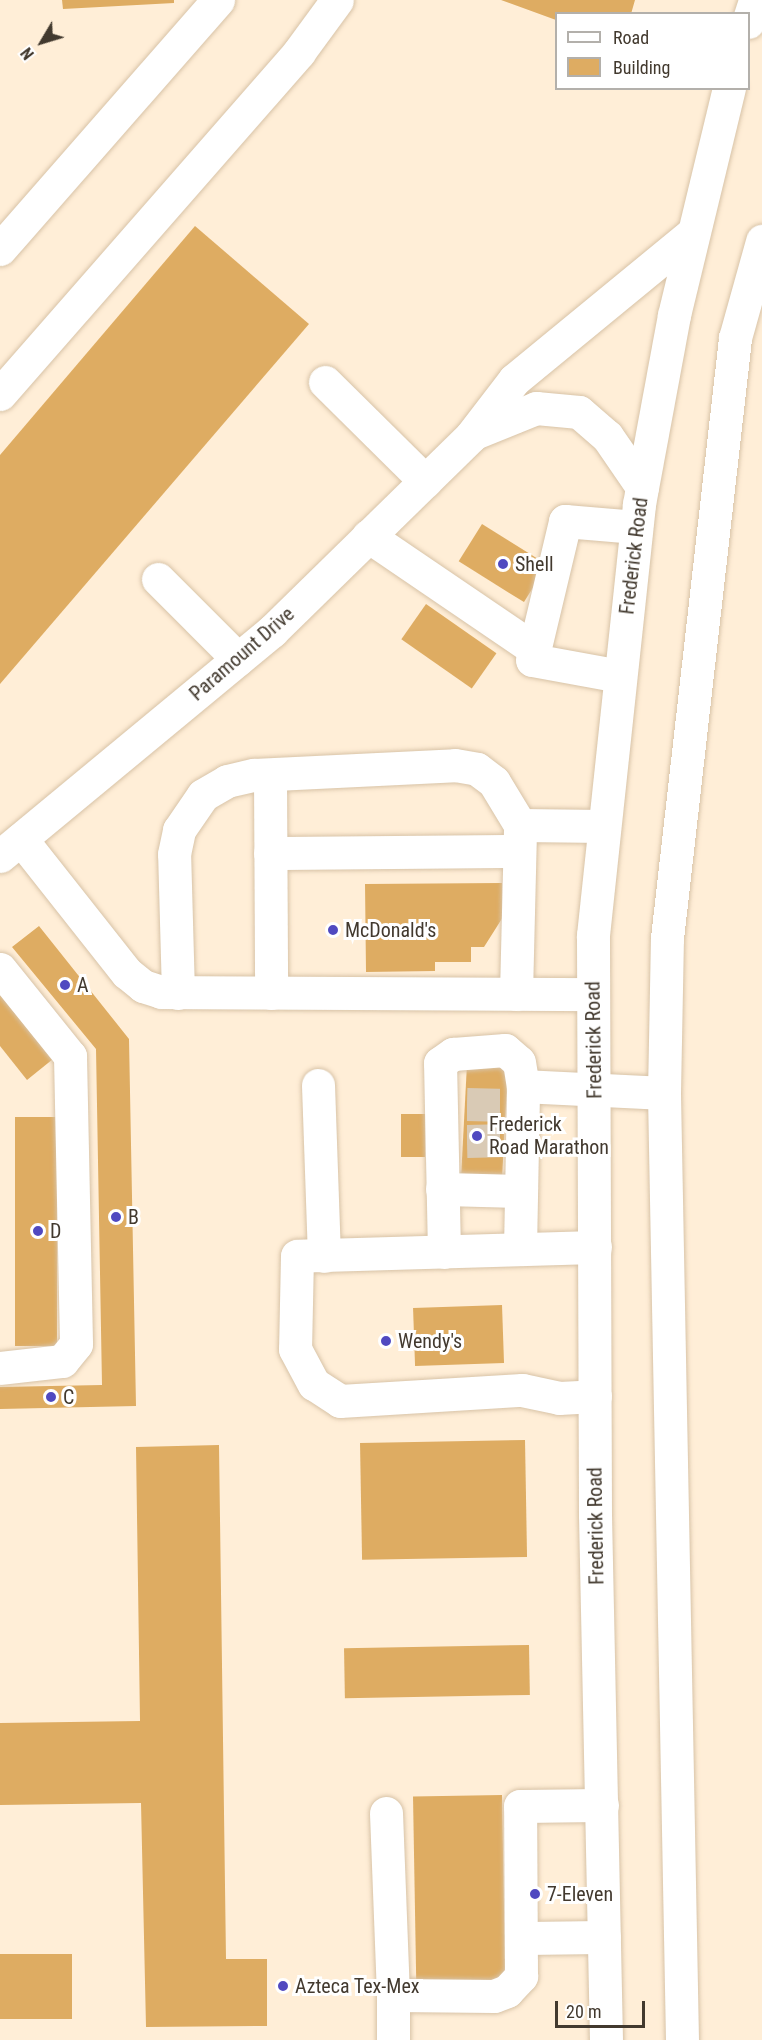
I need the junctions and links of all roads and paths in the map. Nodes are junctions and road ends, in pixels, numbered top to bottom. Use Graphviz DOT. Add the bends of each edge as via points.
graph roads {
  1 [pos="218,0"];
  2 [pos="337,0"];
  3 [pos="755,0"];
  4 [pos="750,16"];
  5 [pos="728,90"];
  6 [pos="692,234"];
  7 [pos="762,242"];
  8 [pos="0,249"];
  9 [pos="325,381"];
  10 [pos="0,394"];
  11 [pos="471,436"];
  12 [pos="425,481"];
  13 [pos="642,487"];
  14 [pos="636,527"];
  15 [pos="368,536"];
  16 [pos="158,579"];
  17 [pos="534,649"];
  18 [pos="238,659"];
  19 [pos="620,676"];
  20 [pos="270,775"];
  21 [pos="604,826"];
  22 [pos="519,838"];
  23 [pos="10,848"];
  24 [pos="270,853"];
  25 [pos="0,969"];
  26 [pos="178,993"];
  27 [pos="271,993"];
  28 [pos="516,994"];
  29 [pos="593,994"];
  30 [pos="318,1085"];
  31 [pos="595,1091"];
  32 [pos="664,1093"];
  33 [pos="518,1098"];
  34 [pos="442,1189"];
  35 [pos="521,1191"];
  36 [pos="595,1247"];
  37 [pos="520,1250"];
  38 [pos="444,1252"];
  39 [pos="324,1256"];
  40 [pos="0,1368"];
  41 [pos="595,1396"];
  42 [pos="602,1805"];
  43 [pos="386,1813"];
  44 [pos="604,1937"];
  45 [pos="523,1938"];
  46 [pos="393,1995"];
  47 [pos="393,2040"];
  48 [pos="606,2040"];
  49 [pos="682,2040"];
  1 -- 8 [label="main road"];
  2 -- 10 [label="main road" via="299,52"];
  3 -- 4 [label="main road"];
  5 -- 6 [label="main road, Frederick Road"];
  6 -- 11 [label="main road" via="514,380"];
  6 -- 13 [label="main road, Frederick Road"];
  7 -- 32 [label="main road" via="735,338 702,614 667,938"];
  9 -- 12 [label="main road"];
  11 -- 12 [label="main road, Paramount Drive"];
  11 -- 13 [label="main road" via="536,408 579,412 607,436"];
  12 -- 15 [label="main road, Paramount Drive"];
  13 -- 14 [label="main road, Frederick Road"];
  14 -- 17 [label="main road" via="565,521"];
  14 -- 19 [label="main road, Frederick Road"];
  15 -- 17 [label="main road"];
  15 -- 18 [label="main road, Paramount Drive"];
  16 -- 18 [label="main road"];
  17 -- 19 [label="main road" via="532,660"];
  18 -- 23 [label="main road, Paramount Drive"];
  19 -- 21 [label="main road, Frederick Road"];
  20 -- 22 [label="main road" via="455,765 477,769 494,782"];
  20 -- 24 [label="main road"];
  20 -- 26 [label="main road" via="227,782 203,795 179,830 174,854"];
  21 -- 22 [label="main road"];
  21 -- 29 [label="main road, Frederick Road" via="593,935"];
  22 -- 24 [label="main road"];
  22 -- 28 [label="main road"];
  23 -- 26 [label="main road" via="127,973 143,986"];
  24 -- 27 [label="main road"];
  25 -- 40 [label="main road" via="70,1056 76,1344 62,1361"];
  26 -- 27 [label="main road"];
  27 -- 28 [label="main road"];
  28 -- 29 [label="main road"];
  29 -- 31 [label="main road, Frederick Road"];
  30 -- 39 [label="main road"];
  31 -- 32 [label="main road"];
  31 -- 33 [label="main road"];
  31 -- 36 [label="main road, Frederick Road"];
  32 -- 49 [label="main road"];
  33 -- 34 [label="main road" via="519,1062 505,1050 453,1054 440,1063 454,1104 455,1140"];
  33 -- 35 [label="main road" via="515,1140"];
  34 -- 35 [label="main road"];
  34 -- 38 [label="main road"];
  35 -- 37 [label="main road"];
  36 -- 37 [label="main road"];
  36 -- 41 [label="main road, Frederick Road"];
  37 -- 38 [label="main road"];
  38 -- 39 [label="main road"];
  39 -- 41 [label="main road" via="297,1256 295,1349 314,1384 340,1401 522,1390 559,1398"];
  41 -- 42 [label="main road, Frederick Road"];
  42 -- 44 [label="main road, Frederick Road"];
  42 -- 45 [label="main road" via="520,1806"];
  43 -- 46 [label="main road"];
  44 -- 45 [label="main road"];
  44 -- 48 [label="main road, Frederick Road"];
  45 -- 46 [label="main road" via="521,1976 507,1991 494,1996"];
  46 -- 47 [label="main road"];
}
